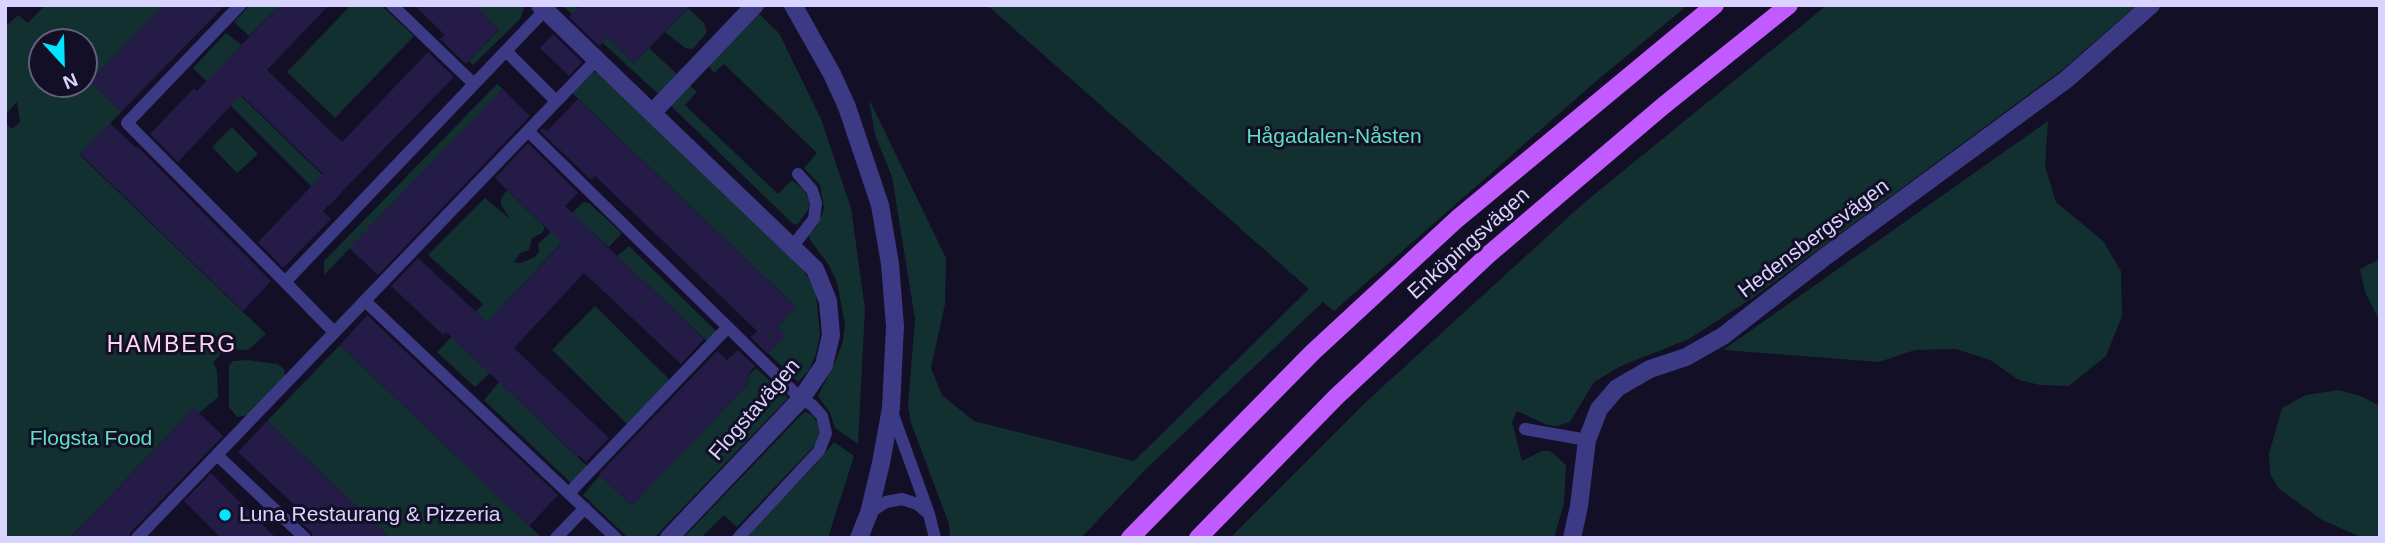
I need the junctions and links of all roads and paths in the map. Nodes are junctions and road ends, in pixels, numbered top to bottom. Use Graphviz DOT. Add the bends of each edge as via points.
graph roads {
  1 [pos="240,5"];
  2 [pos="392,5"];
  3 [pos="755,5"];
  4 [pos="793,5"];
  5 [pos="1715,5"];
  6 [pos="1789,5"];
  7 [pos="2151,5"];
  8 [pos="543,8"];
  9 [pos="506,51"];
  10 [pos="597,59"];
  11 [pos="474,85"];
  12 [pos="556,101"];
  13 [pos="652,113"];
  14 [pos="527,131"];
  15 [pos="798,174"];
  16 [pos="792,247"];
  17 [pos="285,282"];
  18 [pos="365,301"];
  19 [pos="728,327"];
  20 [pos="334,332"];
  21 [pos="801,399"];
  22 [pos="891,408"];
  23 [pos="1525,429"];
  24 [pos="1587,440"];
  25 [pos="217,454"];
  26 [pos="569,493"];
  27 [pos="585,508"];
  28 [pos="869,513"];
  29 [pos="929,514"];
  30 [pos="137,538"];
  31 [pos="305,538"];
  32 [pos="556,538"];
  33 [pos="616,538"];
  34 [pos="669,538"];
  35 [pos="738,538"];
  36 [pos="859,538"];
  37 [pos="935,538"];
  38 [pos="1130,538"];
  39 [pos="1198,538"];
  40 [pos="1572,538"];
  1 -- 17 [label="lane" via="127,123"];
  2 -- 11 [label="lane"];
  3 -- 13 [label="street"];
  4 -- 22 [label="street" via="832,74 880,205 894,326"];
  5 -- 38 [label="main road, Enköpingsvägen" via="1457,219 1313,352"];
  6 -- 39 [label="main road, Enköpingsvägen" via="1488,255 1336,397"];
  7 -- 24 [label="street, Hedensbergsvägen" via="2067,79 1723,336 1617,388 1599,409"];
  8 -- 9 [label="lane"];
  8 -- 10 [label="street, Flogstavägen"];
  9 -- 11 [label="lane"];
  9 -- 12 [label="lane"];
  10 -- 12 [label="lane"];
  10 -- 13 [label="street, Flogstavägen"];
  11 -- 17 [label="lane"];
  12 -- 14 [label="lane"];
  13 -- 16 [label="street, Flogstavägen"];
  14 -- 18 [label="lane"];
  14 -- 19 [label="lane"];
  15 -- 16 [label="lane" via="816,203 814,219"];
  16 -- 21 [label="street, Flogstavägen" via="815,269 828,301 831,335 824,365"];
  17 -- 20 [label="lane"];
  18 -- 20 [label="lane"];
  18 -- 26 [label="lane"];
  19 -- 21 [label="lane"];
  19 -- 26 [label="lane"];
  20 -- 25 [label="lane"];
  21 -- 34 [label="street, Flogstavägen"];
  21 -- 35 [label="lane" via="822,416 826,433 820,451"];
  22 -- 28 [label="street"];
  22 -- 29 [label="lane"];
  23 -- 24 [label="lane"];
  24 -- 40 [label="street, Hedensbergsvägen"];
  25 -- 30 [label="lane"];
  25 -- 31 [label="lane"];
  26 -- 27 [label="lane"];
  27 -- 32 [label="lane"];
  27 -- 33 [label="lane"];
  28 -- 29 [label="lane" via="902,499"];
  28 -- 36 [label="street"];
  29 -- 37 [label="lane"];
}
